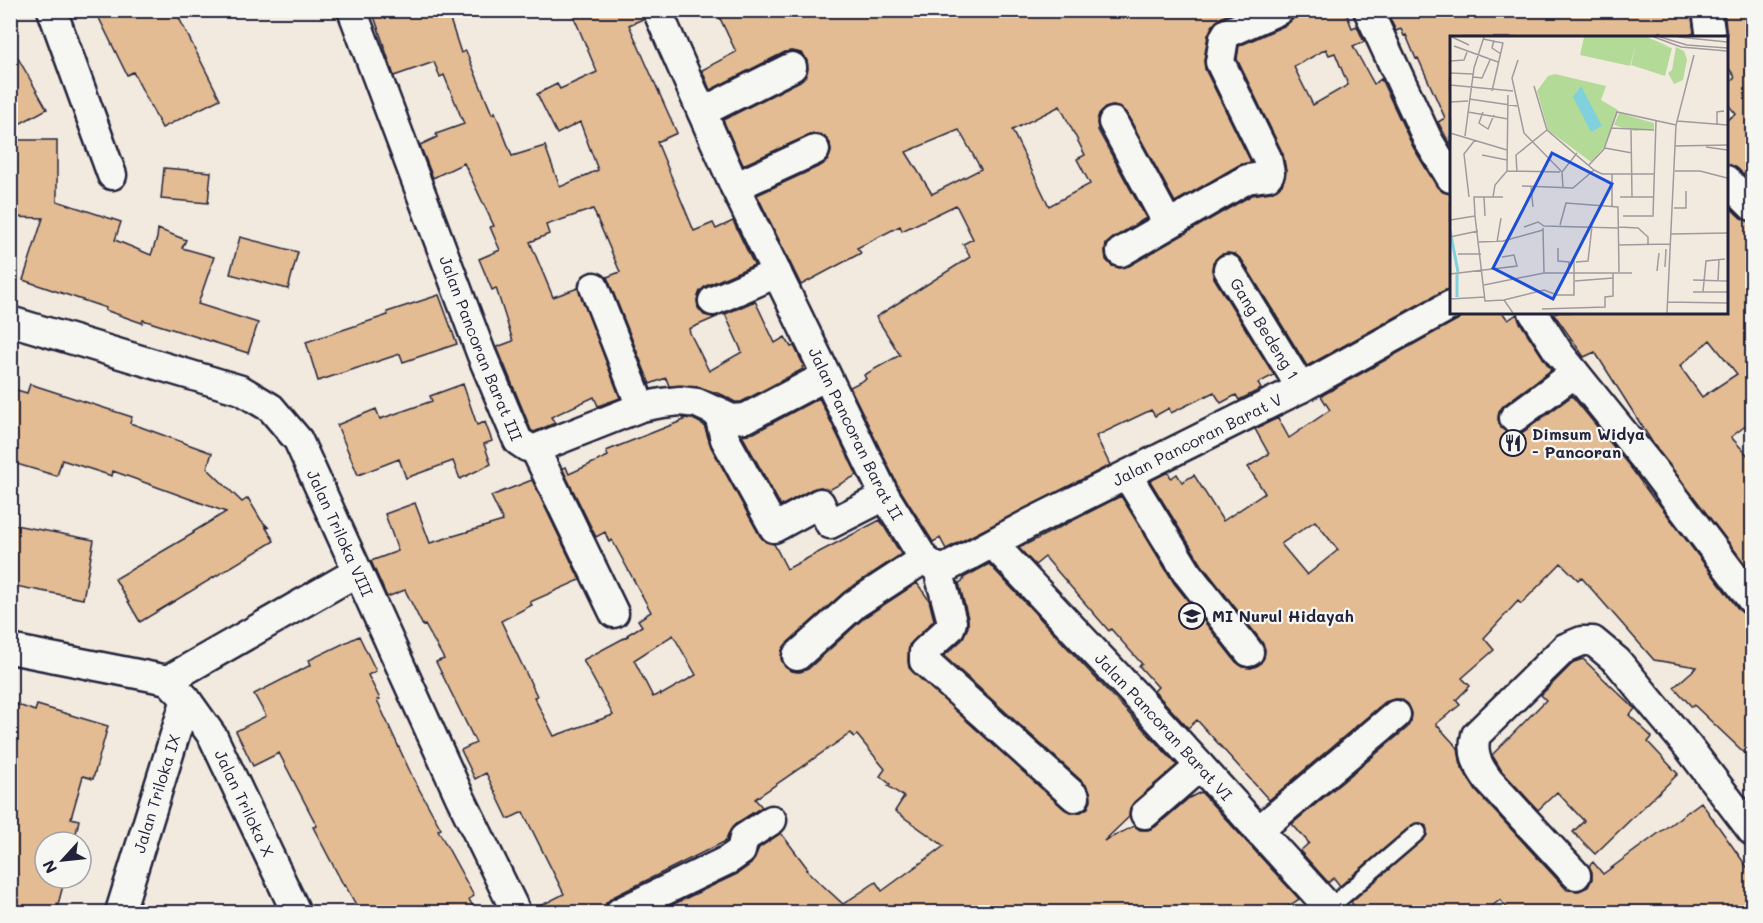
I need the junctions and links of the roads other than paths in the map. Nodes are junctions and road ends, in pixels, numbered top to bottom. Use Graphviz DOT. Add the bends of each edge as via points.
graph roads {
  1 [pos="52,10"];
  2 [pos="352,10"];
  3 [pos="657,10"];
  4 [pos="1279,10"];
  5 [pos="1368,10"];
  6 [pos="1707,10"];
  7 [pos="1712,36"];
  8 [pos="792,67"];
  9 [pos="702,112"];
  10 [pos="1113,122"];
  11 [pos="815,150"];
  12 [pos="112,175"];
  13 [pos="1450,176"];
  14 [pos="1727,182"];
  15 [pos="735,187"];
  16 [pos="1752,206"];
  17 [pos="1168,224"];
  18 [pos="1121,252"];
  19 [pos="1228,269"];
  20 [pos="777,273"];
  21 [pos="594,287"];
  22 [pos="713,301"];
  23 [pos="1450,306"];
  24 [pos="1534,314"];
  25 [pos="10,321"];
  26 [pos="1575,373"];
  27 [pos="826,376"];
  28 [pos="1300,388"];
  29 [pos="641,407"];
  30 [pos="718,411"];
  31 [pos="1514,418"];
  32 [pos="535,449"];
  33 [pos="1127,475"];
  34 [pos="885,496"];
  35 [pos="993,544"];
  36 [pos="931,564"];
  37 [pos="357,572"];
  38 [pos="1752,600"];
  39 [pos="614,613"];
  40 [pos="10,649"];
  41 [pos="1250,652"];
  42 [pos="798,656"];
  43 [pos="177,690"];
  44 [pos="1396,715"];
  45 [pos="1200,766"];
  46 [pos="1075,797"];
  47 [pos="1145,814"];
  48 [pos="772,820"];
  49 [pos="1258,831"];
  50 [pos="1418,831"];
  51 [pos="1752,831"];
  52 [pos="1575,874"];
  53 [pos="1331,910"];
  54 [pos="120,912"];
  55 [pos="296,912"];
  56 [pos="516,912"];
  57 [pos="620,912"];
  1 -- 12 [label="street"];
  2 -- 32 [label="street, Jalan Pancoran Barat III" via="481,353 518,441"];
  3 -- 9 [label="street, Jalan Pancoran Barat II"];
  4 -- 17 [label="street" via="1227,33 1220,59 1267,158 1268,176 1247,179"];
  5 -- 13 [label="street" via="1428,140"];
  6 -- 7 [label="street"];
  8 -- 9 [label="street"];
  9 -- 15 [label="street, Jalan Pancoran Barat II"];
  10 -- 17 [label="street"];
  11 -- 15 [label="street"];
  14 -- 16 [label="street"];
  15 -- 20 [label="street, Jalan Pancoran Barat II"];
  17 -- 18 [label="street"];
  19 -- 28 [label="street, Gang Bedeng 1"];
  20 -- 22 [label="street"];
  20 -- 27 [label="street, Jalan Pancoran Barat II"];
  21 -- 29 [label="street"];
  23 -- 28 [label="street, Jalan Pancoran Barat V"];
  24 -- 26 [label="street"];
  25 -- 37 [label="street, Jalan Triloka VIII" via="241,390 271,408 298,440"];
  26 -- 31 [label="street"];
  26 -- 38 [label="street"];
  27 -- 30 [label="street, Jalan Pancoran Barat III" via="746,418 732,419"];
  27 -- 34 [label="street, Jalan Pancoran Barat II"];
  28 -- 33 [label="street, Jalan Pancoran Barat V"];
  29 -- 30 [label="street, Jalan Pancoran Barat III" via="680,401"];
  29 -- 32 [label="street, Jalan Pancoran Barat III"];
  30 -- 34 [label="street" via="725,439 774,528 820,503 830,524"];
  32 -- 39 [label="street"];
  33 -- 35 [label="street, Jalan Pancoran Barat V"];
  33 -- 41 [label="street" via="1188,574"];
  34 -- 36 [label="street, Jalan Pancoran Barat II"];
  35 -- 36 [label="street, Jalan Pancoran Barat V" via="948,567"];
  35 -- 45 [label="street, Jalan Pancoran Barat VI"];
  36 -- 42 [label="street, Jalan Pancoran Barat V" via="855,604"];
  36 -- 46 [label="street, Jalan Pancoran Barat II" via="952,622 924,652 924,661"];
  37 -- 43 [label="street"];
  37 -- 56 [label="street, Jalan Triloka VIII"];
  40 -- 43 [label="street"];
  43 -- 54 [label="street, Jalan Triloka IX"];
  43 -- 55 [label="street, Jalan Triloka X" via="213,737"];
  44 -- 49 [label="street"];
  45 -- 47 [label="street"];
  45 -- 49 [label="street, Jalan Pancoran Barat VI"];
  48 -- 57 [label="street" via="744,838 741,851 728,861"];
  49 -- 53 [label="street, Jalan Pancoran Barat VI"];
  50 -- 53 [label="lane"];
  51 -- 52 [label="street" via="1617,661 1593,641 1582,641 1565,648 1492,719 1476,735 1472,748 1489,781"];
}
